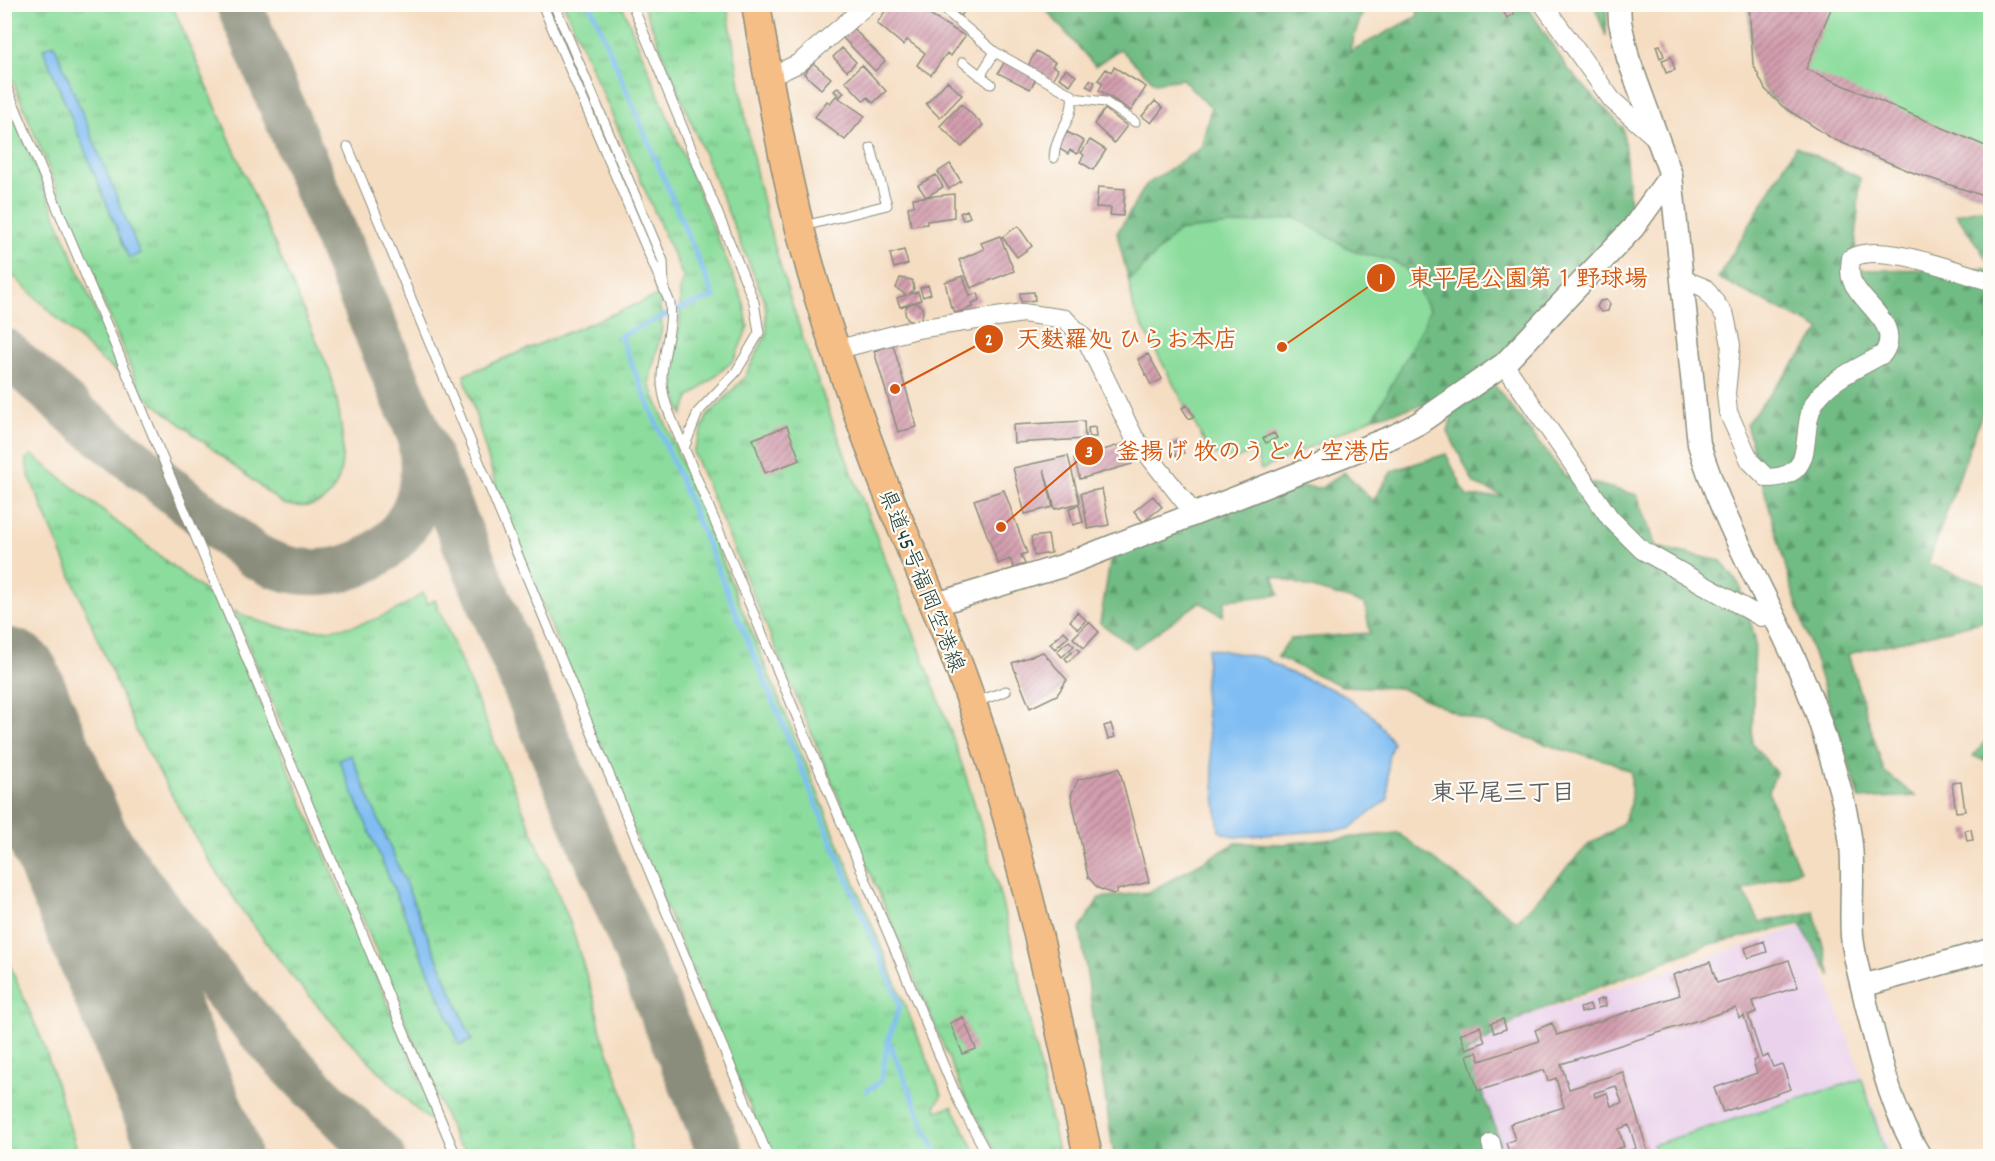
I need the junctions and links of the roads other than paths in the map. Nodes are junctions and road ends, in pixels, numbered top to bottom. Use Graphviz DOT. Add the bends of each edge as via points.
graph roads {
  1 [pos="542,4"];
  2 [pos="554,4"];
  3 [pos="632,4"];
  4 [pos="756,4"];
  5 [pos="868,4"];
  6 [pos="938,4"];
  7 [pos="1543,4"];
  8 [pos="1619,4"];
  9 [pos="995,52"];
  10 [pos="963,62"];
  11 [pos="980,76"];
  12 [pos="768,78"];
  13 [pos="4,81"];
  14 [pos="991,84"];
  15 [pos="1072,98"];
  16 [pos="1135,122"];
  17 [pos="1658,140"];
  18 [pos="348,147"];
  19 [pos="871,148"];
  20 [pos="1054,158"];
  21 [pos="1671,175"];
  22 [pos="798,226"];
  23 [pos="1680,278"];
  24 [pos="1990,281"];
  25 [pos="664,290"];
  26 [pos="835,350"];
  27 [pos="1504,364"];
  28 [pos="684,448"];
  29 [pos="1195,515"];
  30 [pos="936,604"];
  31 [pos="1773,612"];
  32 [pos="1006,691"];
  33 [pos="972,704"];
  34 [pos="1990,950"];
  35 [pos="1862,986"];
  36 [pos="456,1156"];
  37 [pos="768,1156"];
  38 [pos="988,1156"];
  39 [pos="1088,1156"];
  40 [pos="1920,1156"];
  1 -- 25 [label="lane"];
  2 -- 25 [label="lane" via="663,261"];
  3 -- 28 [label="lane" via="754,302 759,333 736,372 698,412"];
  4 -- 12 [label="main road, 県道45号福岡空港線"];
  5 -- 12 [label="street" via="799,63"];
  6 -- 9 [label="lane"];
  7 -- 17 [label="street" via="1612,100"];
  8 -- 17 [label="street" via="1628,58"];
  9 -- 11 [label="lane"];
  9 -- 15 [label="lane" via="1072,94"];
  10 -- 11 [label="lane"];
  11 -- 14 [label="lane"];
  12 -- 22 [label="main road, 県道45号福岡空港線"];
  13 -- 36 [label="lane"];
  15 -- 16 [label="lane" via="1105,102"];
  15 -- 20 [label="lane" via="1071,114 1054,143"];
  17 -- 21 [label="street"];
  18 -- 37 [label="lane"];
  19 -- 22 [label="lane" via="887,205"];
  21 -- 23 [label="street" via="1679,231"];
  21 -- 27 [label="street" via="1633,228"];
  22 -- 26 [label="main road, 県道45号福岡空港線"];
  23 -- 24 [label="street" via="1705,288 1725,316 1731,345 1728,412 1750,461 1767,478 1781,478 1795,469 1807,450 1807,421 1815,402 1828,387 1883,354 1888,346 1890,335 1884,324 1851,280 1851,258 1861,252 1889,254"];
  23 -- 31 [label="street" via="1699,444 1706,470"];
  25 -- 28 [label="lane" via="672,322 662,392"];
  26 -- 29 [label="street" via="1023,313 1065,319 1087,342 1134,437"];
  26 -- 30 [label="main road, 県道45号福岡空港線"];
  27 -- 29 [label="street" via="1427,418 1394,436"];
  27 -- 31 [label="street" via="1610,518 1642,550 1761,616"];
  28 -- 38 [label="lane" via="958,1102"];
  29 -- 30 [label="street" via="1062,566 981,587"];
  30 -- 33 [label="main road, 県道45号福岡空港線"];
  31 -- 35 [label="street" via="1804,678 1845,810 1851,846 1852,937"];
  32 -- 33 [label="lane"];
  33 -- 39 [label="main road, 県道45号福岡空港線" via="1005,803 1040,935"];
  34 -- 35 [label="street"];
  35 -- 40 [label="street" via="1881,1065"];
}
